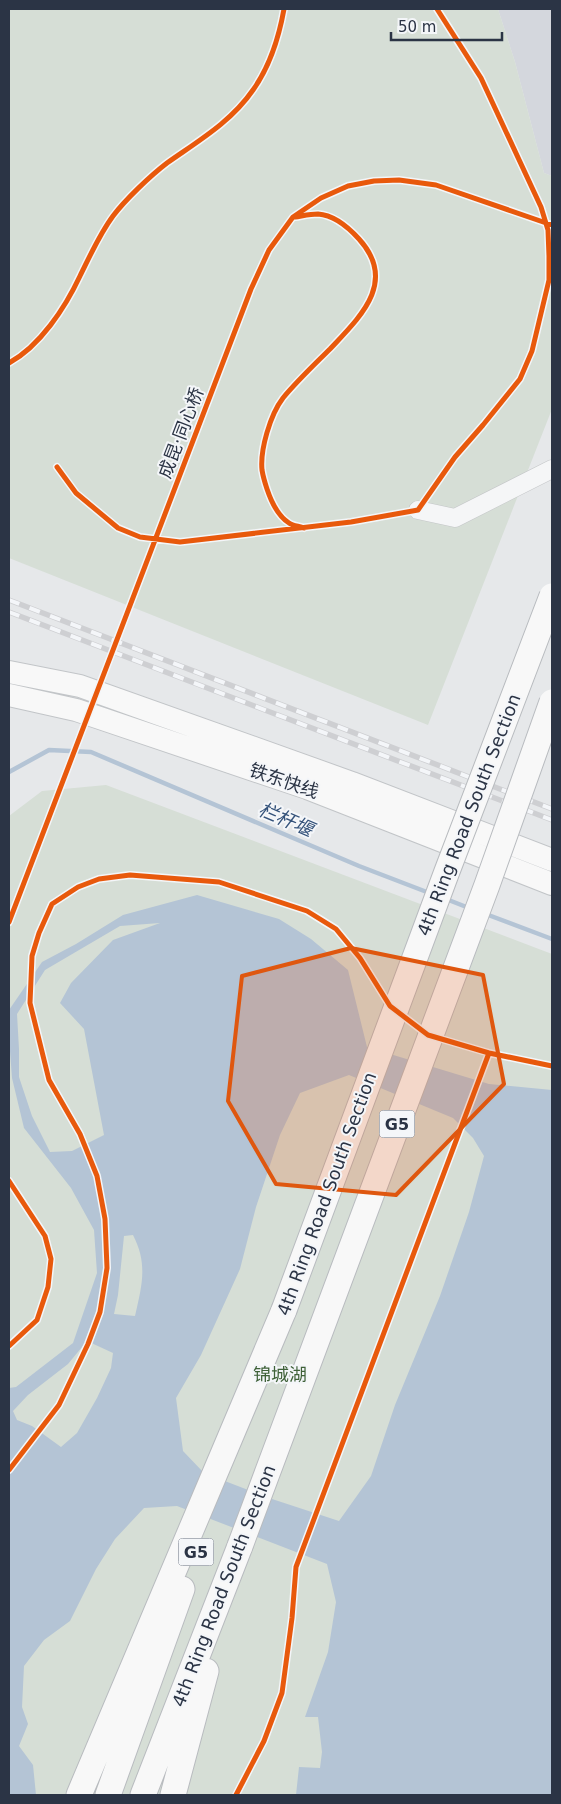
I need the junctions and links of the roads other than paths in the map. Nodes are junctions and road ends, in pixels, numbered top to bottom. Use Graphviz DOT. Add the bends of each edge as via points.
graph roads {
  1 [pos="552,469"];
  2 [pos="418,510"];
  3 [pos="552,596"];
  4 [pos="9,672"];
  5 [pos="9,695"];
  6 [pos="552,702"];
  7 [pos="552,860"];
  8 [pos="552,884"];
  9 [pos="284,1310"];
  10 [pos="240,1546"];
  11 [pos="80,1795"];
  12 [pos="108,1795"];
  13 [pos="143,1795"];
  14 [pos="173,1795"];
  1 -- 2 [label="street" via="455,518"];
  3 -- 9 [label="highway, 4th Ring Road South Section / G5, bridge"];
  4 -- 7 [label="main road, 铁东快线" via="80,686 352,783"];
  5 -- 8 [label="main road, 铁东快线" via="76,710 307,788"];
  6 -- 10 [label="highway, 4th Ring Road South Section / G5, bridge"];
  9 -- 11 [label="highway"];
  9 -- 12 [label="highway, 4th Ring Road South Section / G5"];
  10 -- 13 [label="highway, 4th Ring Road South Section / G5"];
  10 -- 14 [label="highway"];
}
